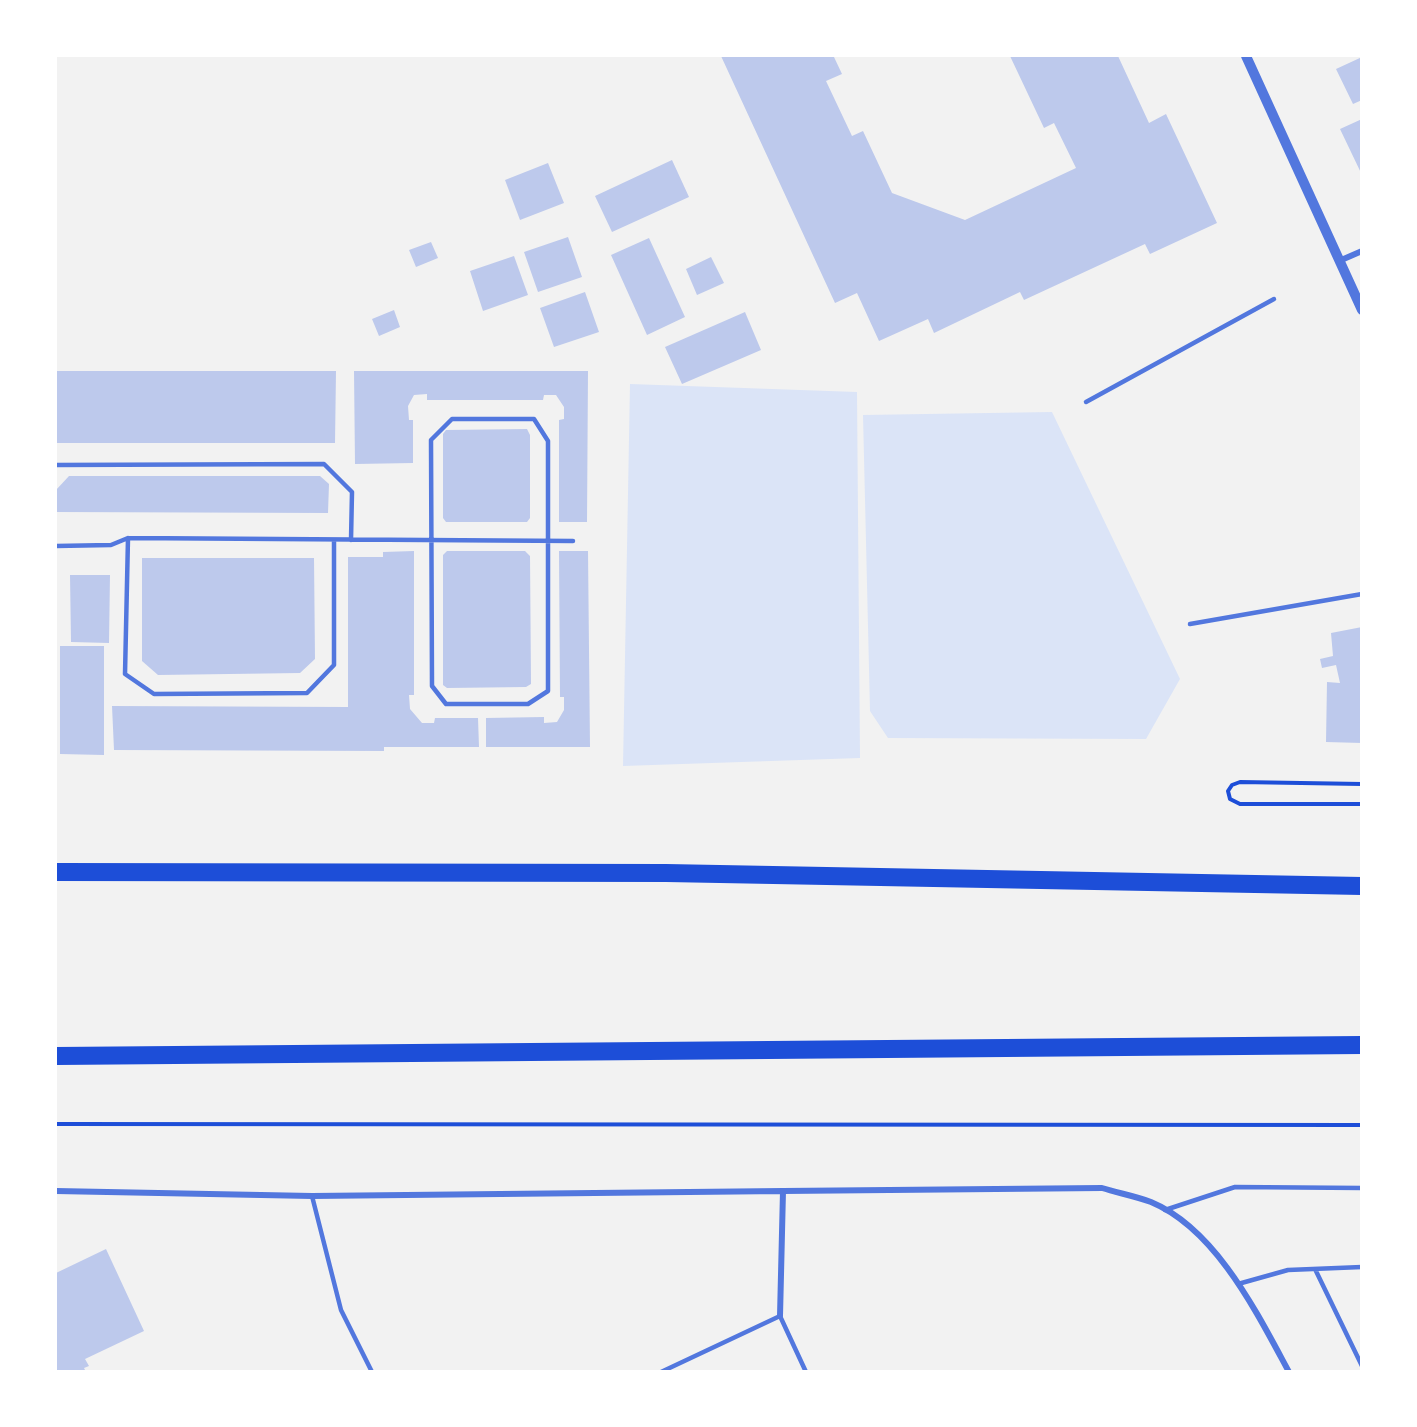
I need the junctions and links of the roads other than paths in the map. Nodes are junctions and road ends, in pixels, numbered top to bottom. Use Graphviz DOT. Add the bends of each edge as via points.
graph roads {
  1 [pos="1246,56"];
  2 [pos="1362,251"];
  3 [pos="1340,261"];
  4 [pos="1274,299"];
  5 [pos="1362,310"];
  6 [pos="1086,402"];
  7 [pos="56,465"];
  8 [pos="128,538"];
  9 [pos="334,540"];
  10 [pos="351,540"];
  11 [pos="432,540"];
  12 [pos="549,541"];
  13 [pos="573,541"];
  14 [pos="56,546"];
  15 [pos="1362,594"];
  16 [pos="1190,624"];
  17 [pos="56,872"];
  18 [pos="1362,886"];
  19 [pos="1362,1045"];
  20 [pos="56,1056"];
  21 [pos="1362,1188"];
  22 [pos="56,1191"];
  23 [pos="783,1191"];
  24 [pos="312,1196"];
  25 [pos="1165,1210"];
  26 [pos="1362,1267"];
  27 [pos="1315,1269"];
  28 [pos="1238,1284"];
  29 [pos="780,1316"];
  30 [pos="1362,1366"];
  31 [pos="372,1371"];
  32 [pos="662,1371"];
  33 [pos="806,1371"];
  34 [pos="1289,1371"];
  1 -- 3 [label="street"];
  2 -- 3 [label="street"];
  3 -- 5 [label="street"];
  4 -- 6 [label="lane"];
  7 -- 10 [label="lane" via="324,464 352,492"];
  8 -- 9 [label="lane"];
  8 -- 9 [label="lane" via="125,674 154,694 307,693 334,665"];
  8 -- 14 [label="lane" via="111,545"];
  9 -- 10 [label="lane"];
  10 -- 11 [label="lane"];
  11 -- 12 [label="lane"];
  11 -- 12 [label="lane" via="431,440 452,419 534,419 548,441"];
  11 -- 12 [label="lane" via="432,686 446,704 528,704 548,691"];
  12 -- 13 [label="lane"];
  15 -- 16 [label="lane"];
  17 -- 18 [label="highway" via="666,873"];
  19 -- 20 [label="highway"];
  21 -- 25 [label="lane" via="1235,1187"];
  22 -- 24 [label="street"];
  23 -- 24 [label="street"];
  23 -- 25 [label="street" via="1102,1188"];
  23 -- 29 [label="street"];
  24 -- 31 [label="lane" via="341,1310"];
  25 -- 28 [label="street" via="1215,1253"];
  26 -- 27 [label="lane"];
  27 -- 28 [label="lane" via="1288,1270"];
  27 -- 30 [label="lane"];
  28 -- 34 [label="street"];
  29 -- 32 [label="lane"];
  29 -- 33 [label="lane"];
}
